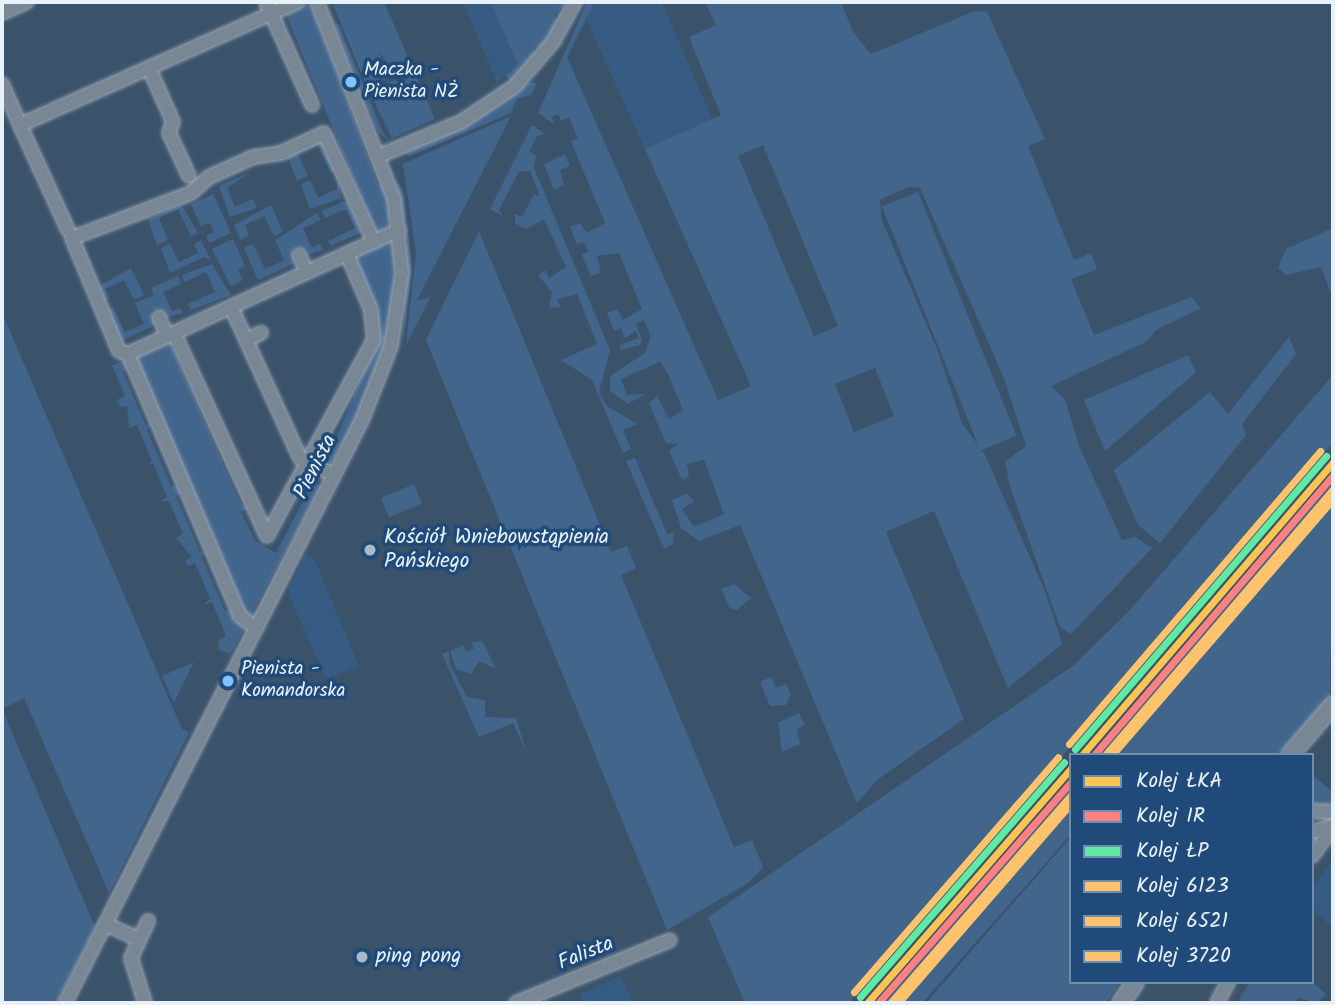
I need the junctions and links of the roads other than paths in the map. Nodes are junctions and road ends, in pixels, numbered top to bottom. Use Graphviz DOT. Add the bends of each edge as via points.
graph roads {
  1 [pos="27,2"];
  2 [pos="298,2"];
  3 [pos="317,2"];
  4 [pos="575,2"];
  5 [pos="268,8"];
  6 [pos="2,13"];
  7 [pos="149,68"];
  8 [pos="2,84"];
  9 [pos="312,105"];
  10 [pos="20,125"];
  11 [pos="381,155"];
  12 [pos="189,176"];
  13 [pos="68,230"];
  14 [pos="400,230"];
  15 [pos="374,242"];
  16 [pos="346,254"];
  17 [pos="299,255"];
  18 [pos="307,272"];
  19 [pos="231,307"];
  20 [pos="159,317"];
  21 [pos="261,333"];
  22 [pos="170,334"];
  23 [pos="247,340"];
  24 [pos="128,354"];
  25 [pos="311,464"];
  26 [pos="334,475"];
  27 [pos="255,530"];
  28 [pos="267,536"];
  29 [pos="256,628"];
  30 [pos="1333,705"];
  31 [pos="1292,753"];
  32 [pos="1314,811"];
  33 [pos="1333,812"];
  34 [pos="1333,826"];
  35 [pos="1314,831"];
  36 [pos="1314,853"];
  37 [pos="148,921"];
  38 [pos="105,924"];
  39 [pos="137,938"];
  40 [pos="670,940"];
  41 [pos="1134,984"];
  42 [pos="1227,984"];
  43 [pos="65,1003"];
  44 [pos="145,1003"];
  45 [pos="516,1003"];
  46 [pos="1121,1003"];
  47 [pos="1217,1003"];
  1 -- 6 [label="street"];
  2 -- 5 [label="street"];
  3 -- 11 [label="street, Pienista"];
  4 -- 11 [label="street" via="542,57 515,86 461,122"];
  5 -- 7 [label="street"];
  5 -- 9 [label="street"];
  7 -- 10 [label="street"];
  7 -- 12 [label="street" via="173,121 169,133"];
  8 -- 10 [label="street"];
  10 -- 13 [label="street"];
  11 -- 14 [label="street, Pienista"];
  14 -- 15 [label="street"];
  14 -- 26 [label="street, Pienista" via="401,291 391,346 374,396"];
  15 -- 16 [label="street"];
  15 -- 24 [label="street" via="324,133 281,153 253,156 208,177 191,193 72,238 118,351"];
  16 -- 18 [label="street"];
  16 -- 25 [label="street" via="371,310 374,340"];
  17 -- 18 [label="street"];
  18 -- 19 [label="street"];
  19 -- 22 [label="street"];
  19 -- 23 [label="street"];
  20 -- 22 [label="street"];
  21 -- 23 [label="street"];
  22 -- 24 [label="street"];
  22 -- 28 [label="street"];
  23 -- 25 [label="street" via="298,455"];
  24 -- 29 [label="street" via="240,616"];
  25 -- 26 [label="street"];
  25 -- 28 [label="street"];
  26 -- 29 [label="street, Pienista"];
  27 -- 28 [label="street"];
  29 -- 38 [label="street, Pienista"];
  30 -- 31 [label="main road"];
  32 -- 33 [label="street"];
  34 -- 35 [label="street"];
  34 -- 36 [label="street"];
  37 -- 39 [label="street"];
  38 -- 39 [label="street"];
  38 -- 43 [label="street, Pienista"];
  39 -- 44 [label="street" via="131,971"];
  40 -- 45 [label="street, Falista"];
  41 -- 46 [label="main road"];
  42 -- 47 [label="street"];
}
